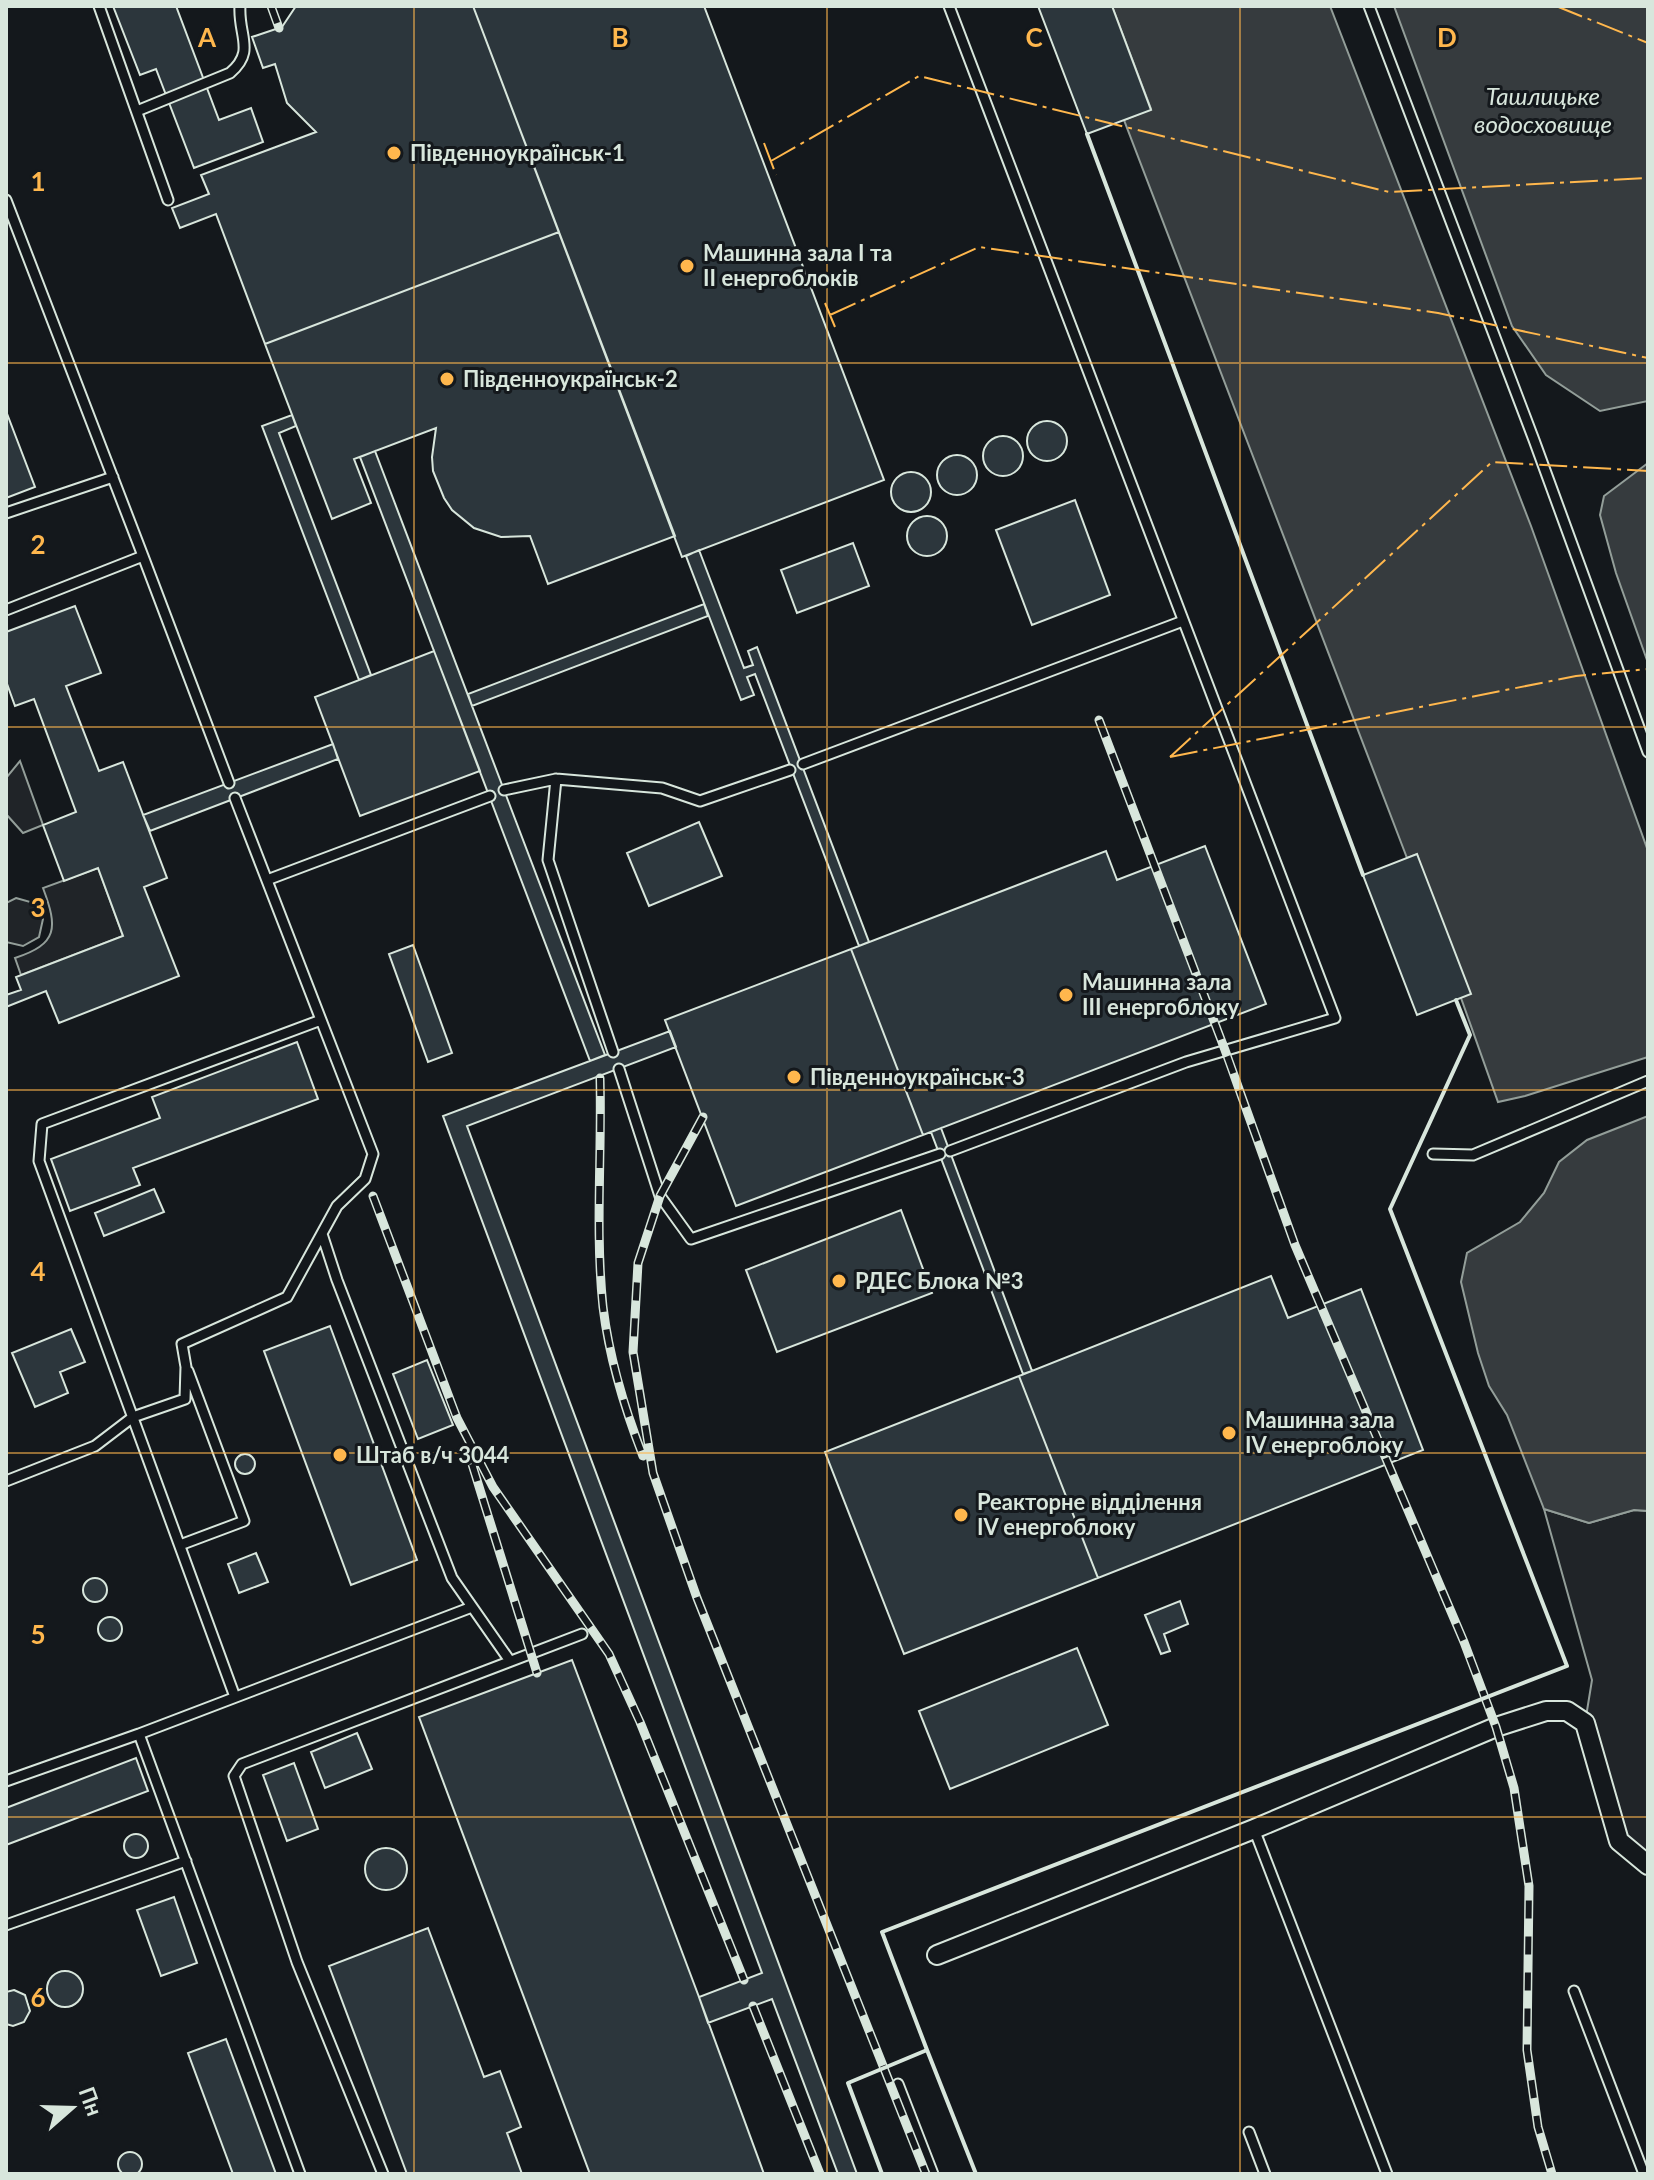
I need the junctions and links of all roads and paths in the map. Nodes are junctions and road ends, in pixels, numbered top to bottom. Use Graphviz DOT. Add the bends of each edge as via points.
graph roads {
  1 [pos="99,6"];
  2 [pos="240,6"];
  3 [pos="949,6"];
  4 [pos="1369,6"];
  5 [pos="137,111"];
  6 [pos="6,200"];
  7 [pos="168,200"];
  8 [pos="113,477"];
  9 [pos="6,513"];
  10 [pos="143,556"];
  11 [pos="6,610"];
  12 [pos="1183,621"];
  13 [pos="1648,752"];
  14 [pos="803,764"];
  15 [pos="790,770"];
  16 [pos="556,779"];
  17 [pos="229,783"];
  18 [pos="504,790"];
  19 [pos="490,796"];
  20 [pos="235,798"];
  21 [pos="267,880"];
  22 [pos="321,1020"];
  23 [pos="613,1052"];
  24 [pos="619,1069"];
  25 [pos="1648,1081"];
  26 [pos="1433,1154"];
  27 [pos="322,1234"];
  28 [pos="186,1367"];
  29 [pos="133,1417"];
  30 [pos="6,1481"];
  31 [pos="180,1545"];
  32 [pos="472,1607"];
  33 [pos="582,1634"];
  34 [pos="510,1661"];
  35 [pos="235,1697"];
  36 [pos="139,1734"];
  37 [pos="6,1781"];
  38 [pos="1254,1829"];
  39 [pos="186,1861"];
  40 [pos="1648,1865"];
  41 [pos="6,1925"];
  42 [pos="937,1955"];
  43 [pos="1574,1991"];
  44 [pos="898,2084"];
  45 [pos="1249,2132"];
  46 [pos="300,2174"];
  47 [pos="383,2174"];
  48 [pos="933,2174"];
  49 [pos="1265,2174"];
  50 [pos="1387,2174"];
  51 [pos="1644,2174"];
  1 -- 5 [label="lane"];
  2 -- 5 [label="lane" via="242,63 230,73"];
  3 -- 12 [label="lane"];
  4 -- 13 [label="lane"];
  5 -- 7 [label="lane"];
  6 -- 8 [label="lane"];
  8 -- 9 [label="lane"];
  8 -- 10 [label="lane"];
  10 -- 11 [label="lane"];
  10 -- 17 [label="lane"];
  12 -- 14 [label="lane"];
  12 -- 24 [label="lane" via="1335,1018 1186,1062 945,1153 691,1239 660,1196"];
  15 -- 16 [label="lane" via="700,801 662,788"];
  16 -- 18 [label="lane"];
  16 -- 23 [label="lane" via="548,860"];
  19 -- 21 [label="lane"];
  20 -- 21 [label="lane"];
  21 -- 22 [label="lane"];
  22 -- 27 [label="lane" via="373,1154 365,1179 337,1206"];
  22 -- 29 [label="lane" via="42,1124 39,1161"];
  25 -- 26 [label="lane" via="1473,1155"];
  27 -- 28 [label="lane" via="287,1297 182,1344"];
  27 -- 32 [label="lane" via="452,1578"];
  28 -- 29 [label="lane" via="185,1399"];
  28 -- 31 [label="lane" via="244,1521"];
  29 -- 30 [label="lane" via="95,1446"];
  29 -- 31 [label="lane"];
  31 -- 35 [label="lane"];
  32 -- 34 [label="lane"];
  32 -- 35 [label="lane"];
  33 -- 34 [label="lane"];
  34 -- 47 [label="lane" via="242,1764 234,1776 297,1962"];
  35 -- 36 [label="lane"];
  36 -- 37 [label="lane"];
  36 -- 39 [label="lane"];
  38 -- 40 [label="street" via="1496,1727 1546,1711 1567,1711 1585,1723 1619,1841"];
  38 -- 42 [label="street"];
  38 -- 50 [label="lane"];
  39 -- 41 [label="lane"];
  39 -- 46 [label="lane"];
  43 -- 51 [label="lane"];
  44 -- 48 [label="lane"];
  45 -- 49 [label="lane"];
}
